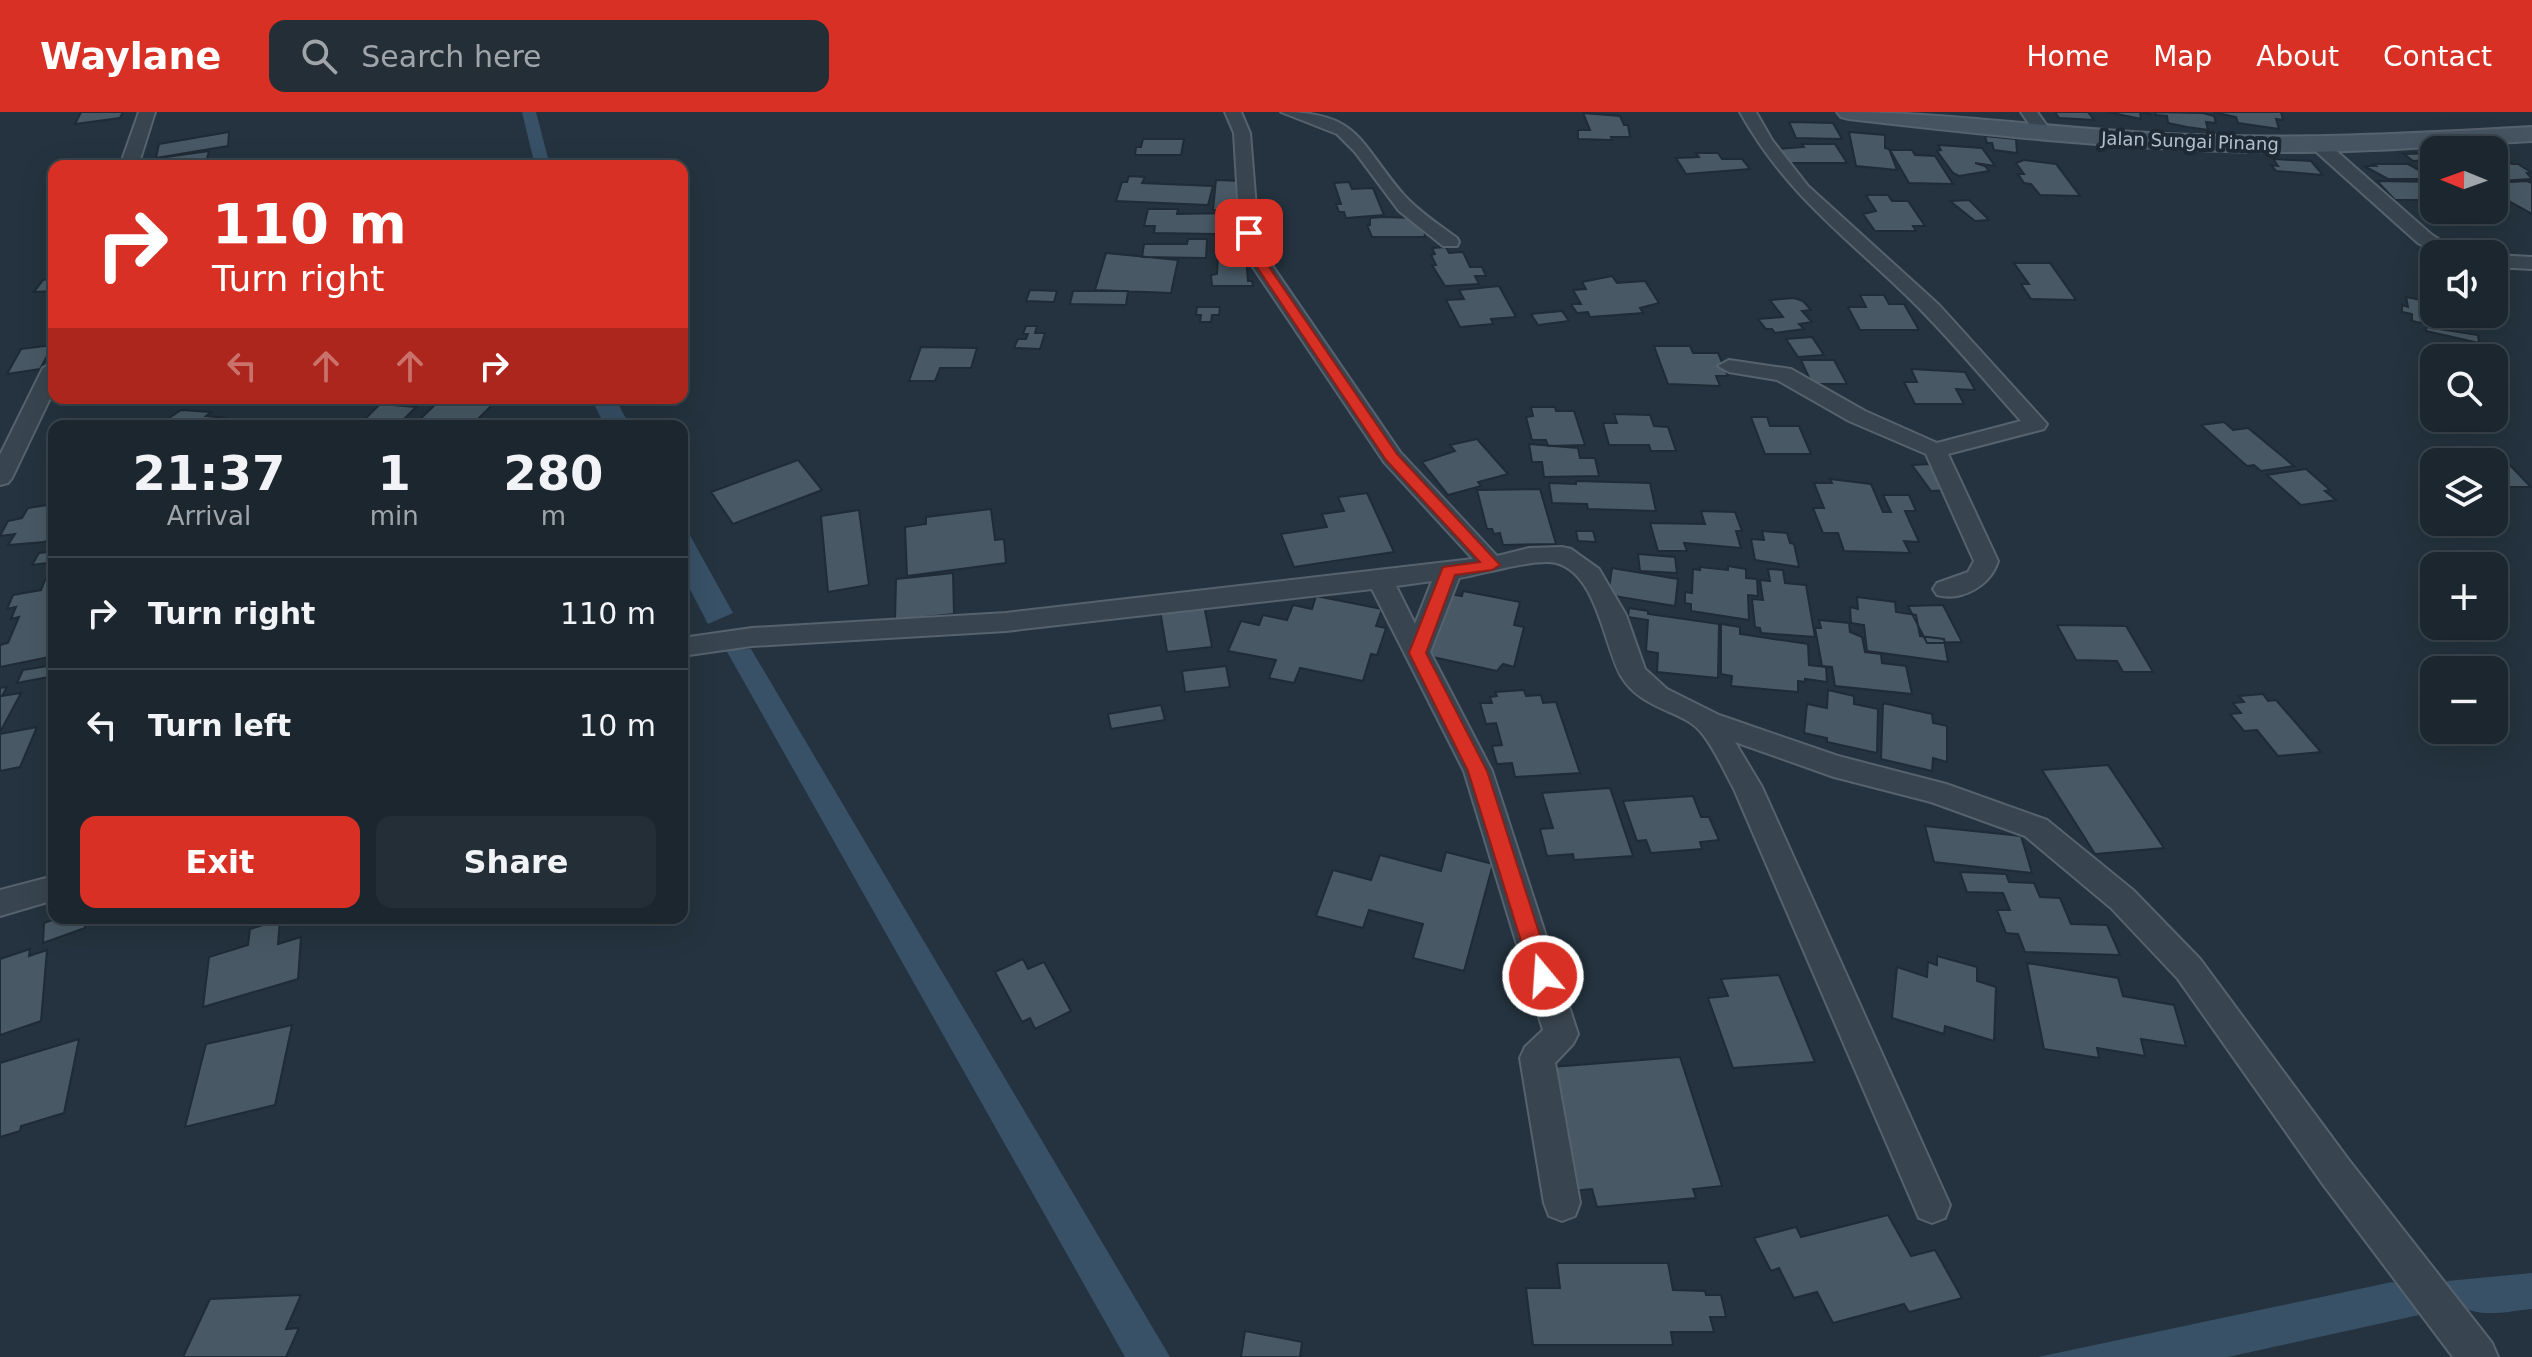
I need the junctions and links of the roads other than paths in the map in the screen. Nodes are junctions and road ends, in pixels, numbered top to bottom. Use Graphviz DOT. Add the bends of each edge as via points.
graph roads {
  1 [pos="147,112"];
  2 [pos="1233,112"];
  3 [pos="1289,112"];
  4 [pos="1748,112"];
  5 [pos="1849,112"];
  6 [pos="2029,112"];
  7 [pos="2045,134"];
  8 [pos="2532,134"];
  9 [pos="2318,144"];
  10 [pos="131,160"];
  11 [pos="2427,240"];
  12 [pos="1450,242"];
  13 [pos="2508,262"];
  14 [pos="2532,263"];
  15 [pos="1729,366"];
  16 [pos="48,380"];
  17 [pos="1935,450"];
  18 [pos="0,478"];
  19 [pos="1492,565"];
  20 [pos="1449,571"];
  21 [pos="1380,580"];
  22 [pos="1946,589"];
  23 [pos="688,646"];
  24 [pos="1417,653"];
  25 [pos="1709,722"];
  26 [pos="48,890"];
  27 [pos="0,903"];
  28 [pos="1562,1203"];
  29 [pos="1932,1205"];
  30 [pos="2478,1357"];
  1 -- 10 [label="street"];
  2 -- 19 [label="street" via="1242,133 1249,233 1261,264 1392,457"];
  3 -- 12 [label="street" via="1330,121 1347,133 1363,147 1393,193"];
  4 -- 17 [label="street" via="1777,164 1916,294 2036,424"];
  5 -- 7 [label="street, Jalan Sungai Pinang"];
  6 -- 7 [label="street"];
  7 -- 9 [label="street, Jalan Sungai Pinang"];
  8 -- 9 [label="street, Jalan Sungai Pinang"];
  9 -- 11 [label="street"];
  13 -- 14 [label="street"];
  15 -- 17 [label="street" via="1783,374 1857,416"];
  16 -- 18 [label="street"];
  17 -- 22 [label="street" via="1986,561 1973,582"];
  19 -- 20 [label="street"];
  19 -- 25 [label="street" via="1562,555 1590,575 1613,615 1633,673 1657,696"];
  20 -- 21 [label="street"];
  20 -- 24 [label="street"];
  21 -- 23 [label="street" via="1006,622 752,637"];
  21 -- 24 [label="street"];
  24 -- 28 [label="street" via="1478,771 1561,1034 1537,1058"];
  25 -- 29 [label="street" via="1748,787"];
  25 -- 30 [label="street" via="2036,828 2122,899 2189,969"];
  26 -- 27 [label="street"];
}
